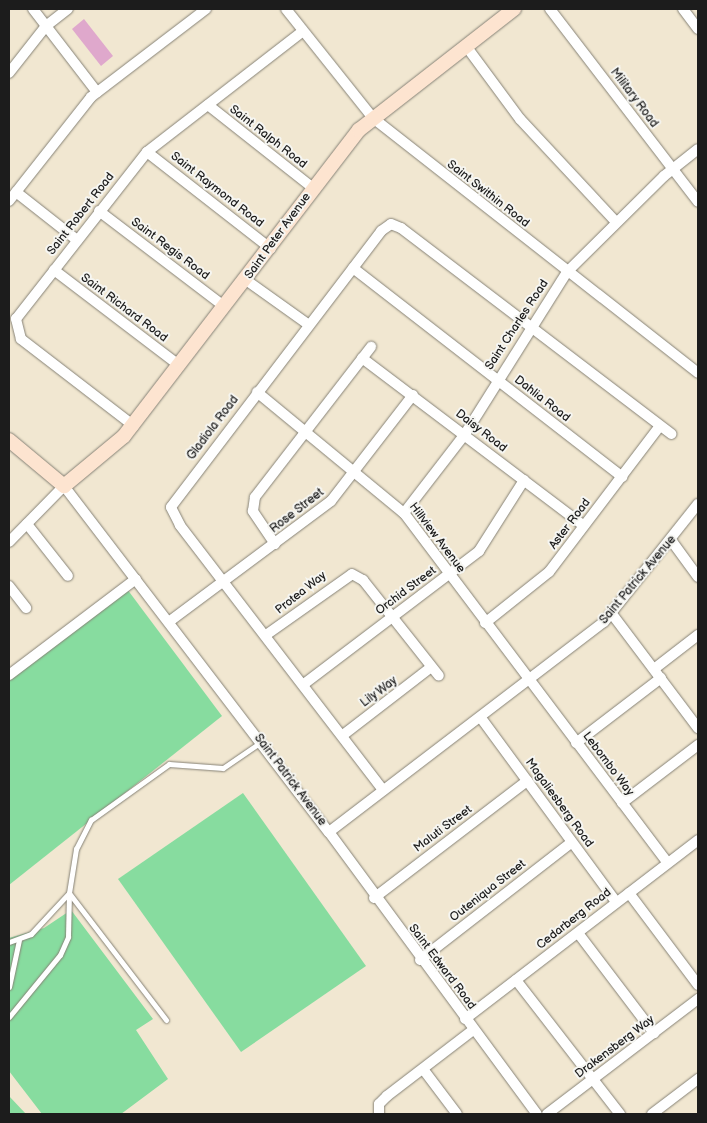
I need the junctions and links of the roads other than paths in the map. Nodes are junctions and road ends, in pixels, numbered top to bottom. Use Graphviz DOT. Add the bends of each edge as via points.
graph roads {
  1 [pos="34,9"];
  2 [pos="68,9"];
  3 [pos="206,9"];
  4 [pos="286,9"];
  5 [pos="514,9"];
  6 [pos="550,9"];
  7 [pos="683,9"];
  8 [pos="46,26"];
  9 [pos="698,29"];
  10 [pos="303,31"];
  11 [pos="466,46"];
  12 [pos="9,73"];
  13 [pos="97,92"];
  14 [pos="208,105"];
  15 [pos="373,118"];
  16 [pos="698,149"];
  17 [pos="147,152"];
  18 [pos="672,168"];
  19 [pos="313,188"];
  20 [pos="16,192"];
  21 [pos="9,201"];
  22 [pos="698,202"];
  23 [pos="99,211"];
  24 [pos="616,222"];
  25 [pos="77,240"];
  26 [pos="271,249"];
  27 [pos="352,268"];
  28 [pos="54,270"];
  29 [pos="567,272"];
  30 [pos="246,280"];
  31 [pos="225,307"];
  32 [pos="308,325"];
  33 [pos="530,325"];
  34 [pos="371,347"];
  35 [pos="362,358"];
  36 [pos="180,366"];
  37 [pos="698,373"];
  38 [pos="497,380"];
  39 [pos="257,392"];
  40 [pos="414,395"];
  41 [pos="134,426"];
  42 [pos="660,426"];
  43 [pos="306,430"];
  44 [pos="465,434"];
  45 [pos="671,434"];
  46 [pos="9,440"];
  47 [pos="356,470"];
  48 [pos="622,477"];
  49 [pos="524,480"];
  50 [pos="64,486"];
  51 [pos="698,504"];
  52 [pos="404,513"];
  53 [pos="27,524"];
  54 [pos="584,526"];
  55 [pos="671,540"];
  56 [pos="9,542"];
  57 [pos="275,544"];
  58 [pos="448,574"];
  59 [pos="68,576"];
  60 [pos="698,577"];
  61 [pos="136,579"];
  62 [pos="225,582"];
  63 [pos="9,586"];
  64 [pos="26,608"];
  65 [pos="612,614"];
  66 [pos="392,617"];
  67 [pos="170,621"];
  68 [pos="485,623"];
  69 [pos="266,635"];
  70 [pos="698,635"];
  71 [pos="430,668"];
  72 [pos="654,669"];
  73 [pos="9,675"];
  74 [pos="438,676"];
  75 [pos="661,678"];
  76 [pos="529,681"];
  77 [pos="304,684"];
  78 [pos="481,718"];
  79 [pos="698,728"];
  80 [pos="343,735"];
  81 [pos="261,742"];
  82 [pos="576,743"];
  83 [pos="698,745"];
  84 [pos="527,781"];
  85 [pos="382,790"];
  86 [pos="622,803"];
  87 [pos="329,832"];
  88 [pos="698,840"];
  89 [pos="572,842"];
  90 [pos="668,863"];
  91 [pos="69,893"];
  92 [pos="629,893"];
  93 [pos="374,898"];
  94 [pos="616,902"];
  95 [pos="578,933"];
  96 [pos="19,940"];
  97 [pos="9,942"];
  98 [pos="420,960"];
  99 [pos="516,980"];
  100 [pos="698,984"];
  101 [pos="9,987"];
  102 [pos="698,999"];
  103 [pos="9,1017"];
  104 [pos="465,1019"];
  105 [pos="166,1020"];
  106 [pos="473,1030"];
  107 [pos="654,1032"];
  108 [pos="423,1068"];
  109 [pos="698,1078"];
  110 [pos="593,1079"];
  111 [pos="379,1114"];
  112 [pos="457,1114"];
  113 [pos="537,1114"];
  114 [pos="547,1114"];
  115 [pos="620,1114"];
  116 [pos="652,1114"];
  1 -- 8 [label="street"];
  2 -- 8 [label="street"];
  3 -- 13 [label="street"];
  4 -- 10 [label="street, Saint Swithin Road"];
  5 -- 11 [label="street, Saint Peter Avenue"];
  6 -- 18 [label="street, Military Road"];
  7 -- 9 [label="street"];
  8 -- 12 [label="street"];
  8 -- 13 [label="street"];
  10 -- 14 [label="street, Saint Robert Road"];
  10 -- 15 [label="street, Saint Swithin Road"];
  11 -- 15 [label="street, Saint Peter Avenue"];
  11 -- 24 [label="street" via="520,119"];
  13 -- 20 [label="street"];
  14 -- 17 [label="street, Saint Robert Road"];
  14 -- 19 [label="street, Saint Ralph Road"];
  15 -- 19 [label="street, Saint Peter Avenue" via="333,158"];
  15 -- 29 [label="street, Saint Swithin Road"];
  16 -- 18 [label="street, Saint Charles Road"];
  17 -- 23 [label="street, Saint Robert Road"];
  17 -- 26 [label="street, Saint Raymond Road"];
  18 -- 22 [label="street, Military Road"];
  18 -- 24 [label="street, Saint Charles Road"];
  19 -- 26 [label="street, Saint Peter Avenue"];
  20 -- 21 [label="street"];
  20 -- 25 [label="street"];
  23 -- 25 [label="street, Saint Robert Road"];
  23 -- 31 [label="street, Saint Regis Road"];
  24 -- 29 [label="street, Saint Charles Road"];
  25 -- 28 [label="street, Saint Robert Road"];
  26 -- 30 [label="street, Saint Peter Avenue"];
  27 -- 32 [label="street, Gladiola Road"];
  27 -- 33 [label="street, Gladiola Road" via="381,231 396,225"];
  27 -- 38 [label="street, Dahlia Road"];
  28 -- 36 [label="street, Saint Richard Road"];
  28 -- 41 [label="street, Saint Robert Road" via="16,319 17,334"];
  29 -- 33 [label="street, Saint Charles Road"];
  29 -- 37 [label="street, Saint Swithin Road"];
  30 -- 31 [label="street, Saint Peter Avenue"];
  30 -- 32 [label="street"];
  31 -- 36 [label="street, Saint Peter Avenue"];
  32 -- 39 [label="street, Gladiola Road"];
  33 -- 38 [label="street, Saint Charles Road"];
  33 -- 42 [label="street"];
  34 -- 35 [label="street"];
  35 -- 40 [label="street, Daisy Road"];
  35 -- 43 [label="street"];
  36 -- 41 [label="street, Saint Peter Avenue"];
  38 -- 44 [label="street, Saint Charles Road"];
  38 -- 48 [label="street, Dahlia Road"];
  39 -- 43 [label="street, Hillview Avenue"];
  39 -- 62 [label="street, Gladiola Road" via="171,507"];
  40 -- 44 [label="street, Daisy Road"];
  40 -- 47 [label="street, Rose Street"];
  41 -- 50 [label="street, Saint Peter Avenue"];
  42 -- 45 [label="street"];
  42 -- 48 [label="street, Aster Road"];
  43 -- 47 [label="street, Hillview Avenue"];
  43 -- 57 [label="street" via="253,502 255,516"];
  44 -- 49 [label="street, Daisy Road"];
  44 -- 52 [label="street, Saint Charles Road"];
  46 -- 50 [label="street, Saint Patrick Avenue"];
  47 -- 52 [label="street, Hillview Avenue"];
  47 -- 57 [label="street, Rose Street" via="331,501"];
  48 -- 54 [label="street, Aster Road"];
  49 -- 54 [label="street, Daisy Road"];
  49 -- 58 [label="street, Orchid Street" via="484,545"];
  50 -- 53 [label="street"];
  50 -- 61 [label="street, Saint Patrick Avenue"];
  51 -- 55 [label="street, Saint Patrick Avenue"];
  52 -- 58 [label="street, Hillview Avenue"];
  53 -- 56 [label="street"];
  53 -- 59 [label="street"];
  54 -- 68 [label="street, Aster Road" via="548,572"];
  55 -- 60 [label="street"];
  55 -- 65 [label="street, Saint Patrick Avenue"];
  57 -- 62 [label="street, Rose Street"];
  58 -- 66 [label="street, Orchid Street"];
  58 -- 68 [label="street, Hillview Avenue"];
  61 -- 67 [label="street, Saint Patrick Avenue"];
  61 -- 73 [label="street"];
  62 -- 67 [label="street, Rose Street"];
  62 -- 69 [label="street, Gladiola Road"];
  63 -- 64 [label="street"];
  65 -- 72 [label="street"];
  65 -- 76 [label="street, Saint Patrick Avenue"];
  66 -- 69 [label="street, Protea Way" via="363,580 352,574"];
  66 -- 71 [label="street"];
  66 -- 77 [label="street, Orchid Street"];
  67 -- 81 [label="street, Saint Patrick Avenue"];
  68 -- 76 [label="street, Hillview Avenue"];
  69 -- 77 [label="street, Gladiola Road"];
  70 -- 72 [label="street"];
  71 -- 74 [label="street"];
  71 -- 80 [label="street, Lily Way"];
  72 -- 75 [label="street"];
  75 -- 79 [label="street"];
  75 -- 82 [label="street"];
  76 -- 78 [label="street, Saint Patrick Avenue"];
  76 -- 82 [label="street, Lebombo Way"];
  77 -- 80 [label="street, Gladiola Road"];
  78 -- 84 [label="street, Magaliesberg Road"];
  78 -- 85 [label="street, Saint Patrick Avenue"];
  80 -- 85 [label="street, Gladiola Road"];
  81 -- 87 [label="street, Saint Patrick Avenue"];
  81 -- 91 [label="lane" via="223,768 169,764 91,820 76,849"];
  82 -- 86 [label="street, Lebombo Way"];
  83 -- 86 [label="street"];
  84 -- 89 [label="street, Magaliesberg Road"];
  84 -- 93 [label="street, Maluti Street"];
  85 -- 87 [label="street, Saint Patrick Avenue"];
  86 -- 90 [label="street, Lebombo Way"];
  87 -- 93 [label="street, Saint Edward Road"];
  88 -- 90 [label="street, Cedarberg Road"];
  89 -- 94 [label="street, Magaliesberg Road"];
  89 -- 98 [label="street, Outeniqua Street"];
  90 -- 92 [label="street, Cedarberg Road"];
  91 -- 96 [label="lane" via="31,934"];
  91 -- 103 [label="lane" via="68,937 60,955"];
  91 -- 105 [label="lane"];
  92 -- 94 [label="street, Cedarberg Road"];
  92 -- 100 [label="street"];
  93 -- 98 [label="street, Saint Edward Road"];
  94 -- 95 [label="street, Cedarberg Road"];
  95 -- 99 [label="street, Cedarberg Road"];
  95 -- 107 [label="street"];
  96 -- 97 [label="lane"];
  96 -- 101 [label="lane"];
  98 -- 104 [label="street, Saint Edward Road"];
  99 -- 104 [label="street, Cedarberg Road"];
  99 -- 110 [label="street"];
  102 -- 107 [label="street, Drakensberg Way"];
  104 -- 106 [label="street, Saint Edward Road"];
  106 -- 108 [label="street"];
  106 -- 113 [label="street, Saint Edward Road"];
  107 -- 110 [label="street, Drakensberg Way"];
  108 -- 111 [label="street" via="379,1104"];
  108 -- 112 [label="street"];
  109 -- 116 [label="street"];
  110 -- 114 [label="street, Drakensberg Way"];
  110 -- 115 [label="street"];
}
